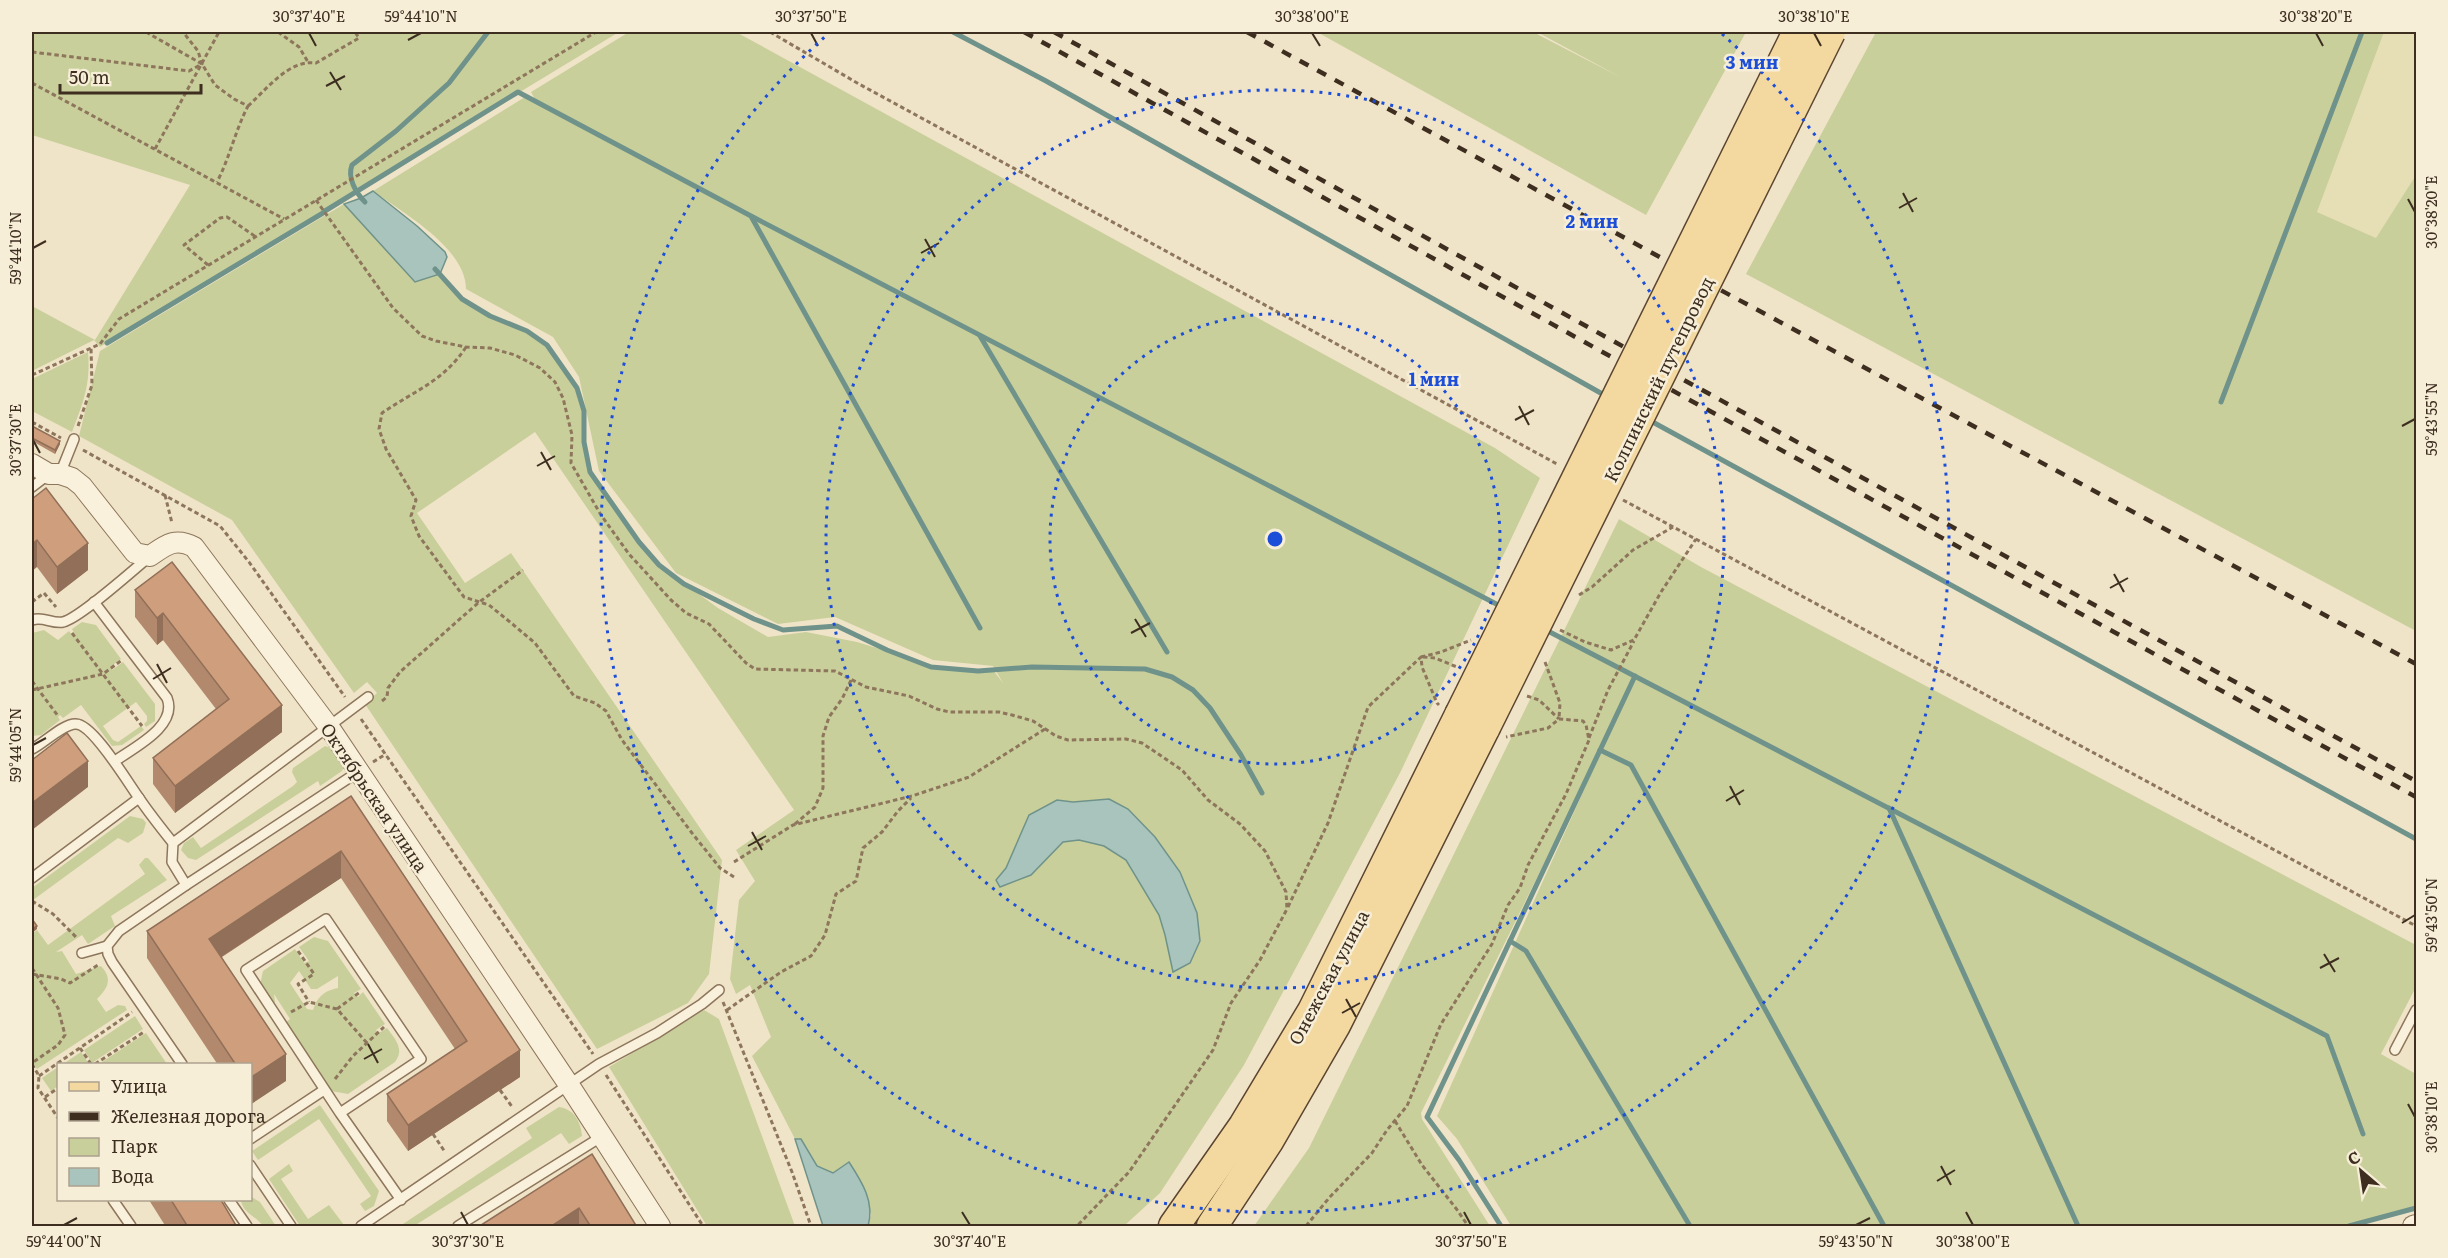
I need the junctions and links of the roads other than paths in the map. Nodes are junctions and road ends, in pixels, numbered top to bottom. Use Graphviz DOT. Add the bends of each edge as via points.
graph roads {
  1 [pos="1798,32"];
  2 [pos="1830,32"];
  3 [pos="74,439"];
  4 [pos="32,464"];
  5 [pos="55,474"];
  6 [pos="32,488"];
  7 [pos="150,556"];
  8 [pos="94,602"];
  9 [pos="32,620"];
  10 [pos="368,697"];
  11 [pos="1472,721"];
  12 [pos="329,727"];
  13 [pos="32,749"];
  14 [pos="115,761"];
  15 [pos="358,772"];
  16 [pos="139,798"];
  17 [pos="173,843"];
  18 [pos="32,878"];
  19 [pos="186,885"];
  20 [pos="107,946"];
  21 [pos="86,952"];
  22 [pos="719,990"];
  23 [pos="2416,1010"];
  24 [pos="2395,1050"];
  25 [pos="181,1063"];
  26 [pos="569,1085"];
  27 [pos="324,1090"];
  28 [pos="340,1113"];
  29 [pos="601,1137"];
  30 [pos="252,1138"];
  31 [pos="252,1172"];
  32 [pos="401,1200"];
  33 [pos="113,1201"];
  34 [pos="229,1201"];
  35 [pos="130,1227"];
  36 [pos="247,1227"];
  37 [pos="291,1227"];
  38 [pos="361,1227"];
  39 [pos="458,1227"];
  40 [pos="660,1227"];
  41 [pos="1174,1227"];
  42 [pos="1212,1227"];
  1 -- 11 [label="main road, Колпинский путепровод, bridge"];
  2 -- 11 [label="main road, Колпинский путепровод, bridge"];
  3 -- 5 [label="lane"];
  4 -- 5 [label="street"];
  5 -- 6 [label="lane"];
  5 -- 7 [label="street" via="72,478 82,486 135,553"];
  7 -- 8 [label="lane"];
  7 -- 12 [label="street, Октябрьская улица" via="176,542 194,547"];
  8 -- 9 [label="lane" via="63,622"];
  8 -- 14 [label="lane" via="170,706 163,725"];
  10 -- 12 [label="lane"];
  11 -- 41 [label="main road, Онежская улица" via="1312,1011 1244,1126"];
  11 -- 42 [label="main road, Онежская улица" via="1335,1025 1268,1141"];
  12 -- 15 [label="street, Октябрьская улица"];
  12 -- 17 [label="lane"];
  13 -- 14 [label="lane" via="76,724 85,727"];
  14 -- 16 [label="lane"];
  15 -- 19 [label="lane"];
  15 -- 26 [label="street, Октябрьская улица"];
  16 -- 17 [label="lane"];
  16 -- 18 [label="lane"];
  17 -- 19 [label="lane" via="172,862"];
  19 -- 20 [label="lane" via="119,931"];
  20 -- 21 [label="lane"];
  20 -- 25 [label="lane" via="110,958"];
  22 -- 26 [label="lane" via="657,1033"];
  23 -- 24 [label="lane"];
  26 -- 29 [label="street, Октябрьская улица"];
  26 -- 32 [label="lane"];
  27 -- 28 [label="lane"];
  27 -- 28 [label="lane" via="246,970 326,919 421,1059"];
  27 -- 30 [label="lane"];
  28 -- 32 [label="lane"];
  29 -- 39 [label="lane"];
  29 -- 40 [label="street, Октябрьская улица"];
  31 -- 37 [label="lane"];
  32 -- 38 [label="lane"];
  33 -- 35 [label="lane"];
  34 -- 36 [label="lane"];
}
